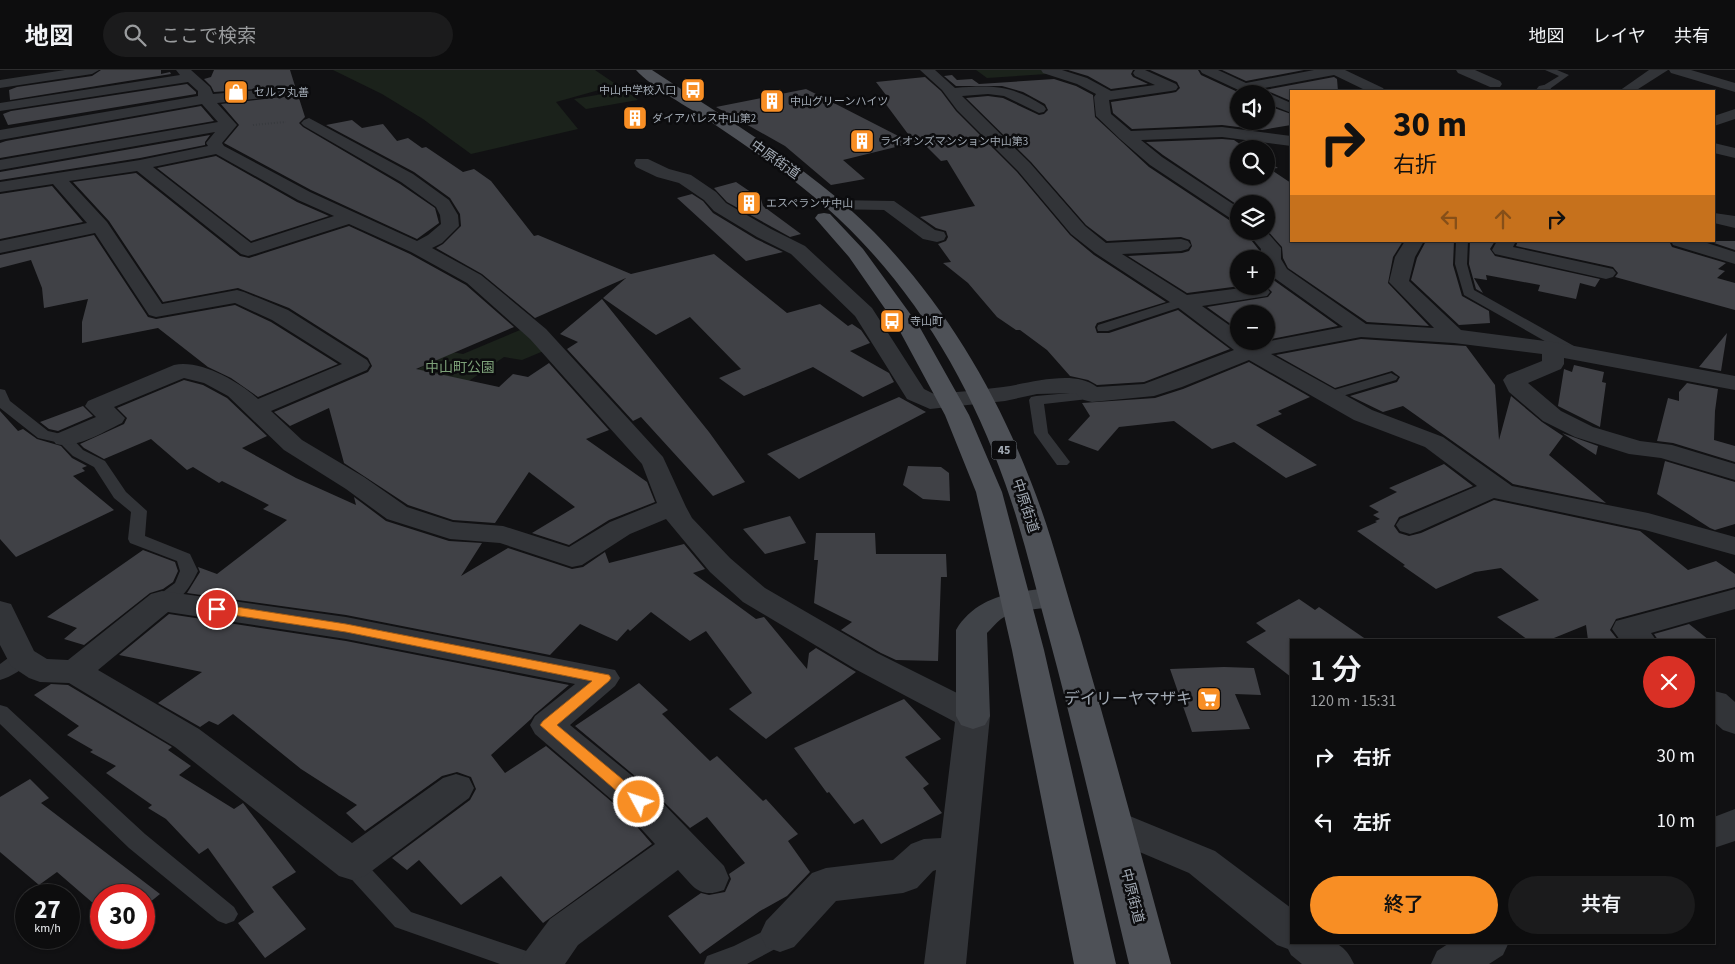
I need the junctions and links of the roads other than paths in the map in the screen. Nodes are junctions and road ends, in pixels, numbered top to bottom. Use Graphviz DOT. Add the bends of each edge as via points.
graph roads {
  1 [pos="92,70"];
  2 [pos="621,70"];
  3 [pos="643,70"];
  4 [pos="1048,70"];
  5 [pos="1208,70"];
  6 [pos="1336,70"];
  7 [pos="1463,70"];
  8 [pos="1549,70"];
  9 [pos="1661,70"];
  10 [pos="1676,70"];
  11 [pos="1721,70"];
  12 [pos="936,71"];
  13 [pos="1140,73"];
  14 [pos="187,74"];
  15 [pos="1690,74"];
  16 [pos="3,82"];
  17 [pos="1495,84"];
  18 [pos="1241,85"];
  19 [pos="1256,85"];
  20 [pos="1735,88"];
  21 [pos="1373,90"];
  22 [pos="1543,90"];
  23 [pos="1628,90"];
  24 [pos="292,92"];
  25 [pos="952,93"];
  26 [pos="1109,96"];
  27 [pos="206,100"];
  28 [pos="1275,105"];
  29 [pos="0,108"];
  30 [pos="1290,108"];
  31 [pos="1039,109"];
  32 [pos="1735,114"];
  33 [pos="1715,121"];
  34 [pos="309,123"];
  35 [pos="228,126"];
  36 [pos="0,135"];
  37 [pos="1126,136"];
  38 [pos="1290,141"];
  39 [pos="1715,148"];
  40 [pos="218,149"];
  41 [pos="1735,153"];
  42 [pos="642,163"];
  43 [pos="0,165"];
  44 [pos="140,165"];
  45 [pos="57,178"];
  46 [pos="0,187"];
  47 [pos="834,205"];
  48 [pos="1230,210"];
  49 [pos="351,217"];
  50 [pos="1715,218"];
  51 [pos="1735,222"];
  52 [pos="100,226"];
  53 [pos="937,236"];
  54 [pos="1263,240"];
  55 [pos="1414,242"];
  56 [pos="1462,242"];
  57 [pos="1506,242"];
  58 [pos="1683,242"];
  59 [pos="1181,245"];
  60 [pos="0,247"];
  61 [pos="418,248"];
  62 [pos="1102,249"];
  63 [pos="1735,258"];
  64 [pos="1606,273"];
  65 [pos="1237,295"];
  66 [pos="1183,302"];
  67 [pos="1103,328"];
  68 [pos="1360,330"];
  69 [pos="1454,336"];
  70 [pos="1553,349"];
  71 [pos="1250,351"];
  72 [pos="1579,354"];
  73 [pos="1391,377"];
  74 [pos="1735,383"];
  75 [pos="0,393"];
  76 [pos="1092,396"];
  77 [pos="1329,396"];
  78 [pos="981,397"];
  79 [pos="949,400"];
  80 [pos="255,410"];
  81 [pos="65,439"];
  82 [pos="1062,462"];
  83 [pos="1735,472"];
  84 [pos="1496,487"];
  85 [pos="672,507"];
  86 [pos="1410,525"];
  87 [pos="1735,546"];
  88 [pos="1053,598"];
  89 [pos="1735,599"];
  90 [pos="162,600"];
  91 [pos="1015,601"];
  92 [pos="0,611"];
  93 [pos="1639,639"];
  94 [pos="11,665"];
  95 [pos="75,672"];
  96 [pos="1715,704"];
  97 [pos="0,712"];
  98 [pos="973,716"];
  99 [pos="1735,721"];
  100 [pos="456,788"];
  101 [pos="1735,824"];
  102 [pos="1114,825"];
  103 [pos="1715,833"];
  104 [pos="682,846"];
  105 [pos="958,853"];
  106 [pos="352,864"];
  107 [pos="710,878"];
  108 [pos="226,914"];
  109 [pos="1290,931"];
  110 [pos="780,934"];
  111 [pos="1308,944"];
  112 [pos="1486,944"];
  113 [pos="532,964"];
  114 [pos="541,964"];
  115 [pos="716,964"];
  116 [pos="945,964"];
  117 [pos="1095,964"];
  118 [pos="1150,964"];
  119 [pos="1333,964"];
  120 [pos="1452,964"];
  1 -- 16 [label="street"];
  2 -- 79 [label="main road, 中原街道 / 45" via="783,183 834,228 877,280 908,326"];
  3 -- 47 [label="main road, 中原街道 / 45" via="796,175"];
  4 -- 26 [label="street" via="1082,81"];
  5 -- 18 [label="street"];
  6 -- 19 [label="street"];
  6 -- 21 [label="street"];
  7 -- 17 [label="street"];
  8 -- 22 [label="lane" via="1565,75"];
  9 -- 23 [label="street"];
  10 -- 15 [label="street"];
  11 -- 15 [label="street"];
  12 -- 25 [label="street"];
  13 -- 26 [label="street" via="1171,87"];
  14 -- 27 [label="street" via="205,90"];
  14 -- 29 [label="street"];
  15 -- 20 [label="street"];
  24 -- 27 [label="street"];
  25 -- 31 [label="street" via="1010,92"];
  25 -- 62 [label="street" via="962,107 1024,167 1078,230"];
  26 -- 37 [label="street" via="1101,97 1104,116"];
  27 -- 35 [label="street"];
  27 -- 36 [label="street"];
  28 -- 30 [label="street"];
  32 -- 33 [label="street"];
  34 -- 61 [label="street" via="407,178 443,204 450,226"];
  35 -- 40 [label="street" via="214,143"];
  35 -- 43 [label="street"];
  37 -- 38 [label="street" via="1222,132"];
  37 -- 48 [label="street" via="1180,178"];
  39 -- 41 [label="street"];
  40 -- 44 [label="street"];
  40 -- 49 [label="street" via="304,196"];
  42 -- 79 [label="street" via="685,179 720,207 798,250 864,314 915,394 930,402"];
  44 -- 45 [label="street"];
  44 -- 49 [label="street" via="248,250"];
  45 -- 46 [label="street"];
  45 -- 52 [label="street"];
  47 -- 53 [label="street" via="888,205 930,235"];
  47 -- 78 [label="main road, 中原街道 / 45" via="894,265"];
  49 -- 61 [label="street"];
  50 -- 51 [label="street"];
  52 -- 60 [label="street"];
  52 -- 80 [label="street" via="156,311 237,296 280,315 359,365"];
  54 -- 68 [label="street" via="1271,248 1271,259 1280,273"];
  55 -- 69 [label="street" via="1405,257 1399,282"];
  56 -- 72 [label="lane" via="1461,264 1468,292"];
  57 -- 64 [label="street" via="1502,250"];
  58 -- 63 [label="street"];
  59 -- 62 [label="street"];
  61 -- 85 [label="street" via="474,279 538,334 654,462"];
  62 -- 66 [label="street"];
  65 -- 66 [label="street"];
  66 -- 67 [label="lane"];
  66 -- 71 [label="street"];
  68 -- 69 [label="street"];
  68 -- 71 [label="street"];
  69 -- 70 [label="street"];
  70 -- 72 [label="street"];
  70 -- 83 [label="street" via="1553,364 1515,380 1517,387 1552,416 1584,432 1638,449 1663,450"];
  71 -- 76 [label="street" via="1146,391"];
  71 -- 77 [label="street"];
  72 -- 74 [label="street"];
  73 -- 77 [label="lane"];
  75 -- 81 [label="lane" via="3,403 43,435"];
  76 -- 78 [label="street" via="1081,386 1037,387"];
  76 -- 82 [label="lane" via="1036,400 1041,433"];
  77 -- 84 [label="street" via="1363,415 1434,442"];
  78 -- 79 [label="street"];
  78 -- 88 [label="main road, 中原街道 / 45" via="1018,481"];
  79 -- 91 [label="main road, 中原街道 / 45" via="989,492"];
  80 -- 81 [label="street" via="236,391 212,378 182,370 97,406 113,418"];
  80 -- 85 [label="street" via="293,445 355,482 396,513 450,530 503,535 572,558 620,528"];
  81 -- 90 [label="lane" via="78,453 100,464 120,495 139,511 136,539 184,558 189,571 182,586"];
  84 -- 86 [label="street"];
  84 -- 87 [label="street" via="1504,492 1648,522"];
  85 -- 98 [label="street" via="720,565 754,595 866,661"];
  88 -- 91 [label="street"];
  88 -- 102 [label="main road, 中原街道 / 45"];
  89 -- 93 [label="street" via="1627,629"];
  90 -- 95 [label="street"];
  90 -- 104 [label="street" via="346,628 604,678 548,725 639,802"];
  91 -- 98 [label="street" via="991,611 972,630"];
  91 -- 117 [label="main road, 中原街道 / 45"];
  92 -- 94 [label="street"];
  94 -- 95 [label="street"];
  95 -- 106 [label="street" via="187,738"];
  96 -- 99 [label="street"];
  97 -- 108 [label="lane" via="137,841"];
  98 -- 105 [label="street"];
  100 -- 106 [label="street"];
  101 -- 103 [label="street"];
  102 -- 109 [label="street" via="1202,862"];
  102 -- 118 [label="main road, 中原街道 / 45"];
  104 -- 107 [label="street"];
  104 -- 114 [label="street" via="564,932"];
  105 -- 110 [label="street" via="924,855 904,876 826,885"];
  105 -- 116 [label="street"];
  106 -- 113 [label="lane" via="403,920"];
  110 -- 115 [label="lane"];
  111 -- 119 [label="street"];
  112 -- 120 [label="street"];
}
